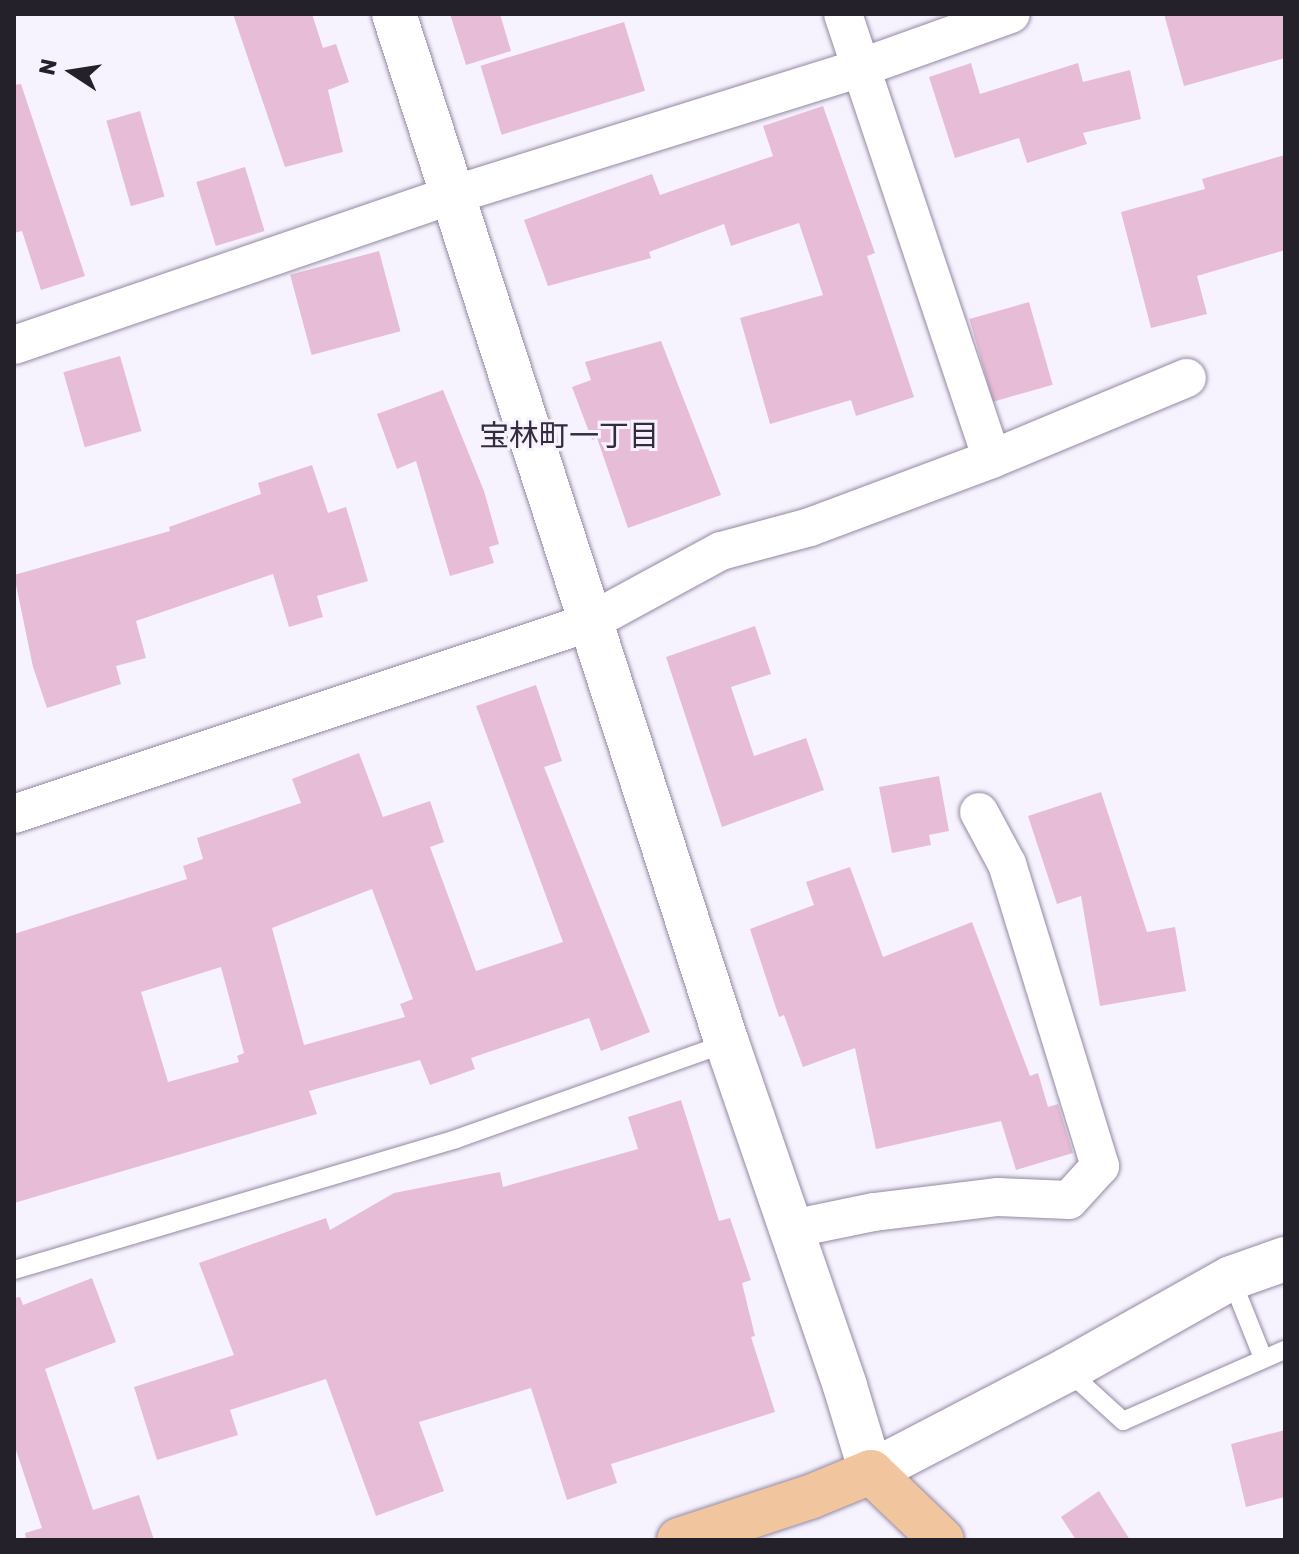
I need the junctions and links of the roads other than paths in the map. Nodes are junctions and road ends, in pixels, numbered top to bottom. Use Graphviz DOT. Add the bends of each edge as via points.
graph roads {
  1 [pos="394,14"];
  2 [pos="843,14"];
  3 [pos="1011,14"];
  4 [pos="860,68"];
  5 [pos="453,195"];
  6 [pos="14,345"];
  7 [pos="1187,378"];
  8 [pos="992,459"];
  9 [pos="590,622"];
  10 [pos="979,812"];
  11 [pos="14,814"];
  12 [pos="727,1043"];
  13 [pos="791,1229"];
  14 [pos="1285,1259"];
  15 [pos="14,1270"];
  16 [pos="1231,1278"];
  17 [pos="1285,1350"];
  18 [pos="1263,1358"];
  19 [pos="1067,1370"];
  20 [pos="871,1472"];
  21 [pos="679,1540"];
  22 [pos="942,1540"];
  1 -- 5 [label="street"];
  2 -- 4 [label="street"];
  3 -- 4 [label="street"];
  4 -- 5 [label="street"];
  4 -- 8 [label="street"];
  5 -- 6 [label="street"];
  5 -- 9 [label="street"];
  7 -- 8 [label="street"];
  8 -- 9 [label="street" via="810,527 721,551"];
  9 -- 11 [label="street"];
  9 -- 12 [label="street"];
  10 -- 13 [label="street" via="1007,864 1100,1166 1069,1200 998,1197 874,1212"];
  12 -- 13 [label="street"];
  12 -- 15 [label="lane" via="456,1139"];
  13 -- 20 [label="street"];
  14 -- 16 [label="street"];
  16 -- 18 [label="lane"];
  16 -- 19 [label="street"];
  17 -- 18 [label="lane"];
  18 -- 19 [label="lane" via="1123,1421"];
  19 -- 20 [label="street"];
  20 -- 21 [label="main road"];
  20 -- 22 [label="main road"];
}
